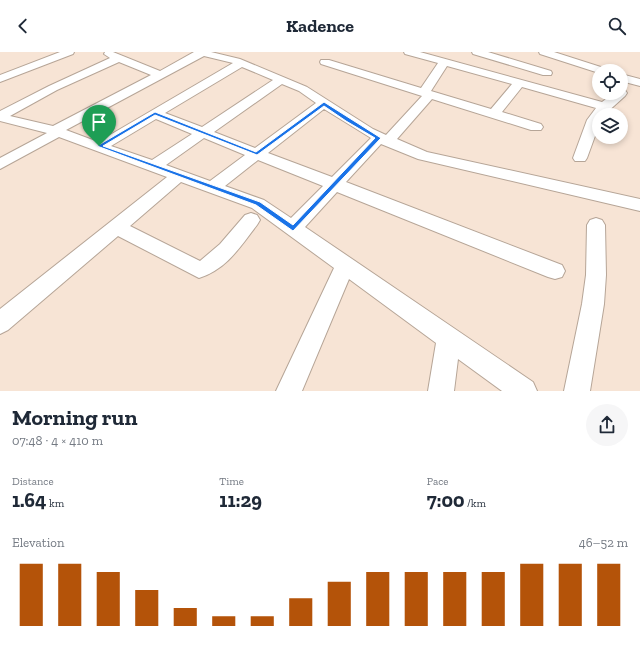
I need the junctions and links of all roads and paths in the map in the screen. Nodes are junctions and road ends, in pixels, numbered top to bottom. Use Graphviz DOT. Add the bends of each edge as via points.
graph roads {
  1 [pos="69,52"];
  2 [pos="104,52"];
  3 [pos="201,52"];
  4 [pos="409,52"];
  5 [pos="452,52"];
  6 [pos="477,52"];
  7 [pos="544,52"];
  8 [pos="119,58"];
  9 [pos="241,59"];
  10 [pos="442,61"];
  11 [pos="325,62"];
  12 [pos="592,67"];
  13 [pos="547,73"];
  14 [pos="160,75"];
  15 [pos="0,79"];
  16 [pos="281,80"];
  17 [pos="637,82"];
  18 [pos="519,83"];
  19 [pos="628,88"];
  20 [pos="427,93"];
  21 [pos="613,100"];
  22 [pos="324,104"];
  23 [pos="605,107"];
  24 [pos="155,114"];
  25 [pos="494,114"];
  26 [pos="0,117"];
  27 [pos="536,127"];
  28 [pos="57,132"];
  29 [pos="203,133"];
  30 [pos="383,140"];
  31 [pos="99,146"];
  32 [pos="257,154"];
  33 [pos="580,158"];
  34 [pos="0,164"];
  35 [pos="154,166"];
  36 [pos="180,176"];
  37 [pos="335,184"];
  38 [pos="213,187"];
  39 [pos="640,205"];
  40 [pos="251,220"];
  41 [pos="596,225"];
  42 [pos="117,227"];
  43 [pos="293,228"];
  44 [pos="345,265"];
  45 [pos="555,271"];
  46 [pos="0,323"];
  47 [pos="449,338"];
  48 [pos="288,391"];
  49 [pos="441,391"];
  50 [pos="524,391"];
  51 [pos="577,391"];
  1 -- 15 [label="street"];
  2 -- 8 [label="street"];
  3 -- 9 [label="street"];
  3 -- 14 [label="street"];
  4 -- 10 [label="street"];
  5 -- 10 [label="street"];
  6 -- 13 [label="street"];
  7 -- 12 [label="street"];
  8 -- 14 [label="street"];
  8 -- 26 [label="street" via="56,86"];
  9 -- 16 [label="street"];
  9 -- 24 [label="street"];
  10 -- 18 [label="street"];
  10 -- 20 [label="street"];
  11 -- 20 [label="street"];
  14 -- 28 [label="street"];
  16 -- 22 [label="street" via="303,89"];
  16 -- 29 [label="street"];
  17 -- 19 [label="street"];
  18 -- 23 [label="street"];
  18 -- 25 [label="street"];
  20 -- 25 [label="street"];
  20 -- 30 [label="street"];
  21 -- 23 [label="street"];
  22 -- 30 [label="street"];
  22 -- 32 [label="street"];
  23 -- 33 [label="street" via="594,120"];
  24 -- 29 [label="street"];
  24 -- 31 [label="street"];
  25 -- 27 [label="street"];
  26 -- 28 [label="street"];
  28 -- 31 [label="street"];
  28 -- 34 [label="street"];
  29 -- 32 [label="street"];
  29 -- 35 [label="street"];
  30 -- 37 [label="street"];
  30 -- 39 [label="street" via="429,158"];
  31 -- 35 [label="street"];
  32 -- 37 [label="street"];
  32 -- 38 [label="street"];
  35 -- 36 [label="street"];
  36 -- 38 [label="street"];
  36 -- 42 [label="street"];
  37 -- 43 [label="street"];
  37 -- 45 [label="street"];
  38 -- 43 [label="street" via="258,204"];
  40 -- 42 [label="street" via="214,263 199,270"];
  41 -- 51 [label="street" via="594,304"];
  42 -- 46 [label="street"];
  43 -- 44 [label="street"];
  44 -- 47 [label="street"];
  44 -- 48 [label="street"];
  47 -- 49 [label="street"];
  47 -- 50 [label="street"];
}
